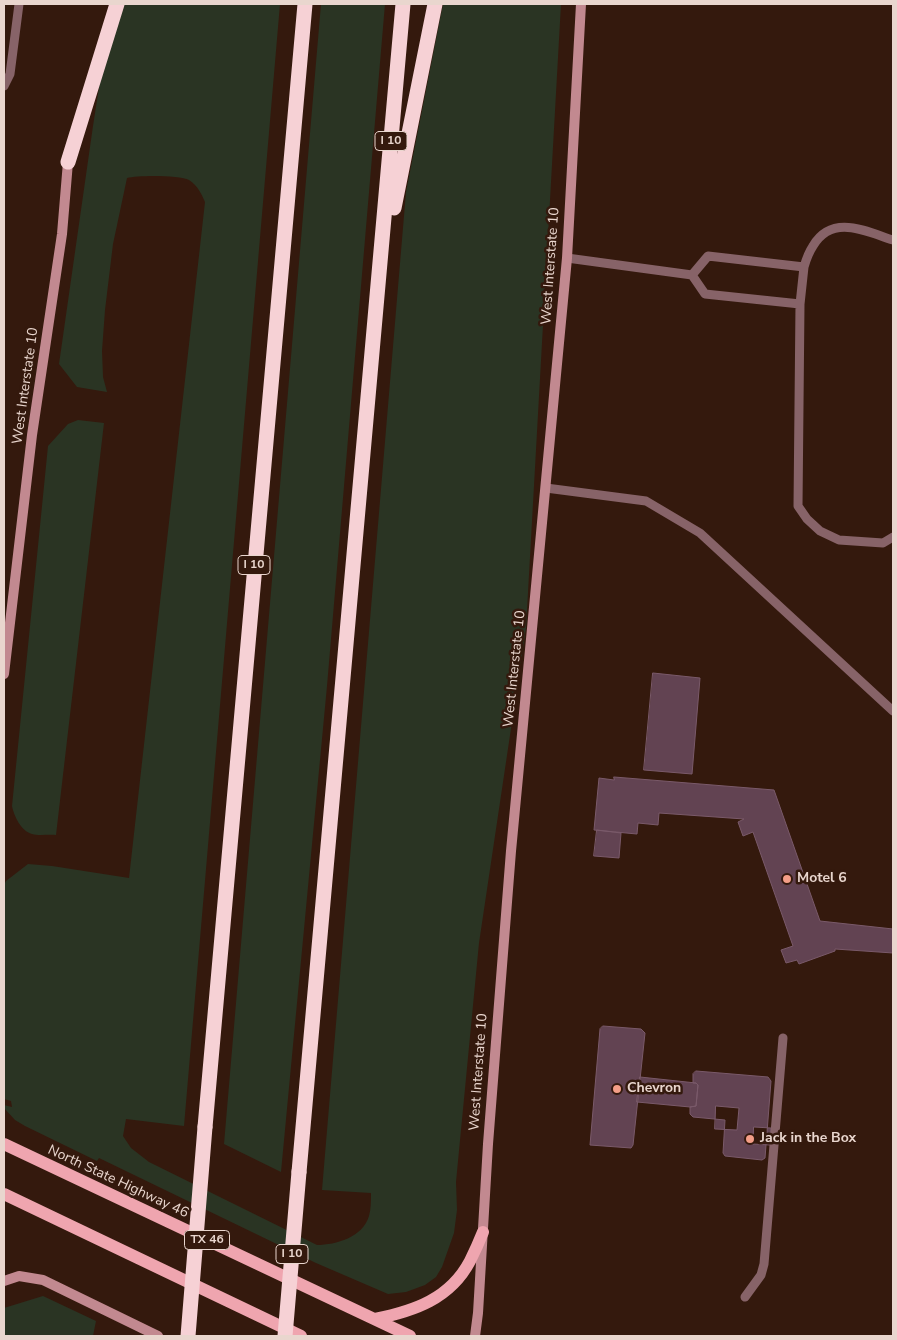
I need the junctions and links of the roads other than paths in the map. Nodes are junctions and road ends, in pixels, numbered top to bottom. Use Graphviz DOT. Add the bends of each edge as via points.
graph roads {
  1 [pos="19,4"];
  2 [pos="117,4"];
  3 [pos="305,4"];
  4 [pos="403,4"];
  5 [pos="435,4"];
  6 [pos="581,4"];
  7 [pos="4,86"];
  8 [pos="68,162"];
  9 [pos="893,240"];
  10 [pos="567,258"];
  11 [pos="804,267"];
  12 [pos="692,275"];
  13 [pos="379,278"];
  14 [pos="800,304"];
  15 [pos="546,488"];
  16 [pos="893,538"];
  17 [pos="4,674"];
  18 [pos="893,711"];
  19 [pos="783,1038"];
  20 [pos="4,1144"];
  21 [pos="4,1194"];
  22 [pos="483,1232"];
  23 [pos="4,1280"];
  24 [pos="745,1297"];
  25 [pos="374,1319"];
  26 [pos="158,1336"];
  27 [pos="188,1336"];
  28 [pos="285,1336"];
  29 [pos="302,1336"];
  30 [pos="410,1336"];
  31 [pos="475,1336"];
  1 -- 7 [label="lane" via="10,74"];
  2 -- 8 [label="highway"];
  3 -- 27 [label="highway, I 10, bridge"];
  4 -- 13 [label="highway, I 10"];
  5 -- 13 [label="highway"];
  6 -- 10 [label="street, West Interstate 10"];
  8 -- 17 [label="street, West Interstate 10" via="62,234 36,408"];
  9 -- 11 [label="lane" via="846,226 825,232 813,245"];
  10 -- 12 [label="lane"];
  10 -- 15 [label="street, West Interstate 10"];
  11 -- 12 [label="lane" via="708,256"];
  11 -- 14 [label="lane"];
  12 -- 14 [label="lane" via="705,294"];
  13 -- 28 [label="highway, I 10, bridge"];
  14 -- 16 [label="lane" via="798,506 820,531 839,540 883,543"];
  15 -- 18 [label="lane" via="646,502 700,533"];
  15 -- 22 [label="street, West Interstate 10" via="511,851"];
  19 -- 24 [label="lane" via="764,1264 761,1275"];
  20 -- 25 [label="main road, North State Highway 46 / TX 46"];
  21 -- 29 [label="main road"];
  22 -- 25 [label="main road" via="469,1262 453,1283 422,1306"];
  22 -- 31 [label="street, West Interstate 10"];
  23 -- 26 [label="street" via="19,1276 43,1280"];
  25 -- 30 [label="main road, North State Highway 46 / TX 46"];
}
